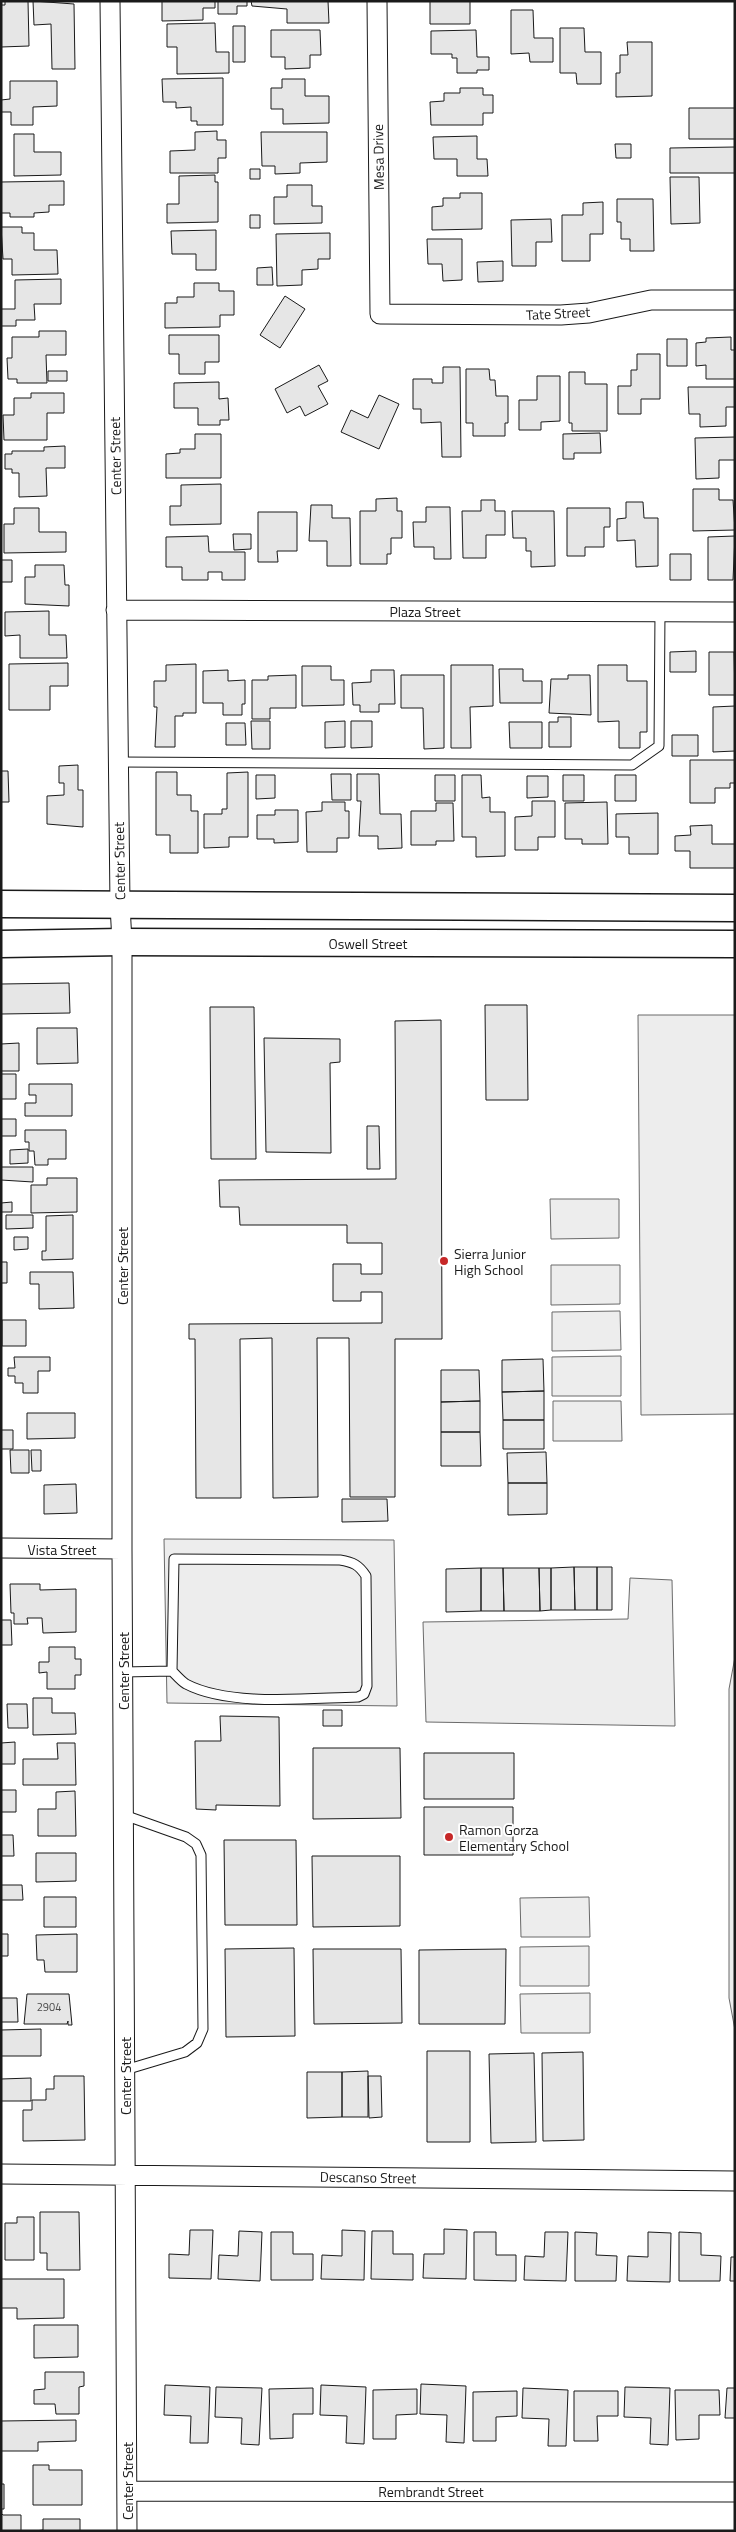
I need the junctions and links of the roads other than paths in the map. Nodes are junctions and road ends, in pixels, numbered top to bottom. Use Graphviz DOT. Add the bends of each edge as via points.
graph roads {
  1 [pos="110,1"];
  2 [pos="377,1"];
  3 [pos="735,300"];
  4 [pos="380,314"];
  5 [pos="116,610"];
  6 [pos="660,612"];
  7 [pos="735,612"];
  8 [pos="118,762"];
  9 [pos="1,904"];
  10 [pos="120,905"];
  11 [pos="735,908"];
  12 [pos="122,942"];
  13 [pos="1,944"];
  14 [pos="735,944"];
  15 [pos="1,1548"];
  16 [pos="122,1549"];
  17 [pos="172,1671"];
  18 [pos="123,1672"];
  19 [pos="124,1814"];
  20 [pos="125,2070"];
  21 [pos="1,2174"];
  22 [pos="125,2175"];
  23 [pos="735,2181"];
  24 [pos="127,2491"];
  25 [pos="735,2492"];
  26 [pos="127,2531"];
  1 -- 5 [label="street, Center Street"];
  2 -- 4 [label="street, Mesa Drive"];
  3 -- 4 [label="street, Tate Street" via="651,300 589,313"];
  5 -- 6 [label="street, Plaza Street"];
  5 -- 8 [label="street, Center Street"];
  6 -- 7 [label="street, Plaza Street"];
  6 -- 8 [label="lane" via="659,746 632,765"];
  8 -- 10 [label="street, Center Street"];
  9 -- 10 [label="main road"];
  10 -- 11 [label="main road"];
  10 -- 12 [label="street, Center Street"];
  12 -- 13 [label="main road, Oswell Street"];
  12 -- 14 [label="main road, Oswell Street"];
  12 -- 16 [label="street, Center Street"];
  15 -- 16 [label="street, Vista Street"];
  16 -- 18 [label="street, Center Street"];
  17 -- 17 [label="lane" via="174,1559 352,1562 361,1567 366,1576 367,1686 364,1694 358,1697 262,1699 220,1695 186,1683"];
  17 -- 18 [label="lane"];
  18 -- 19 [label="street, Center Street"];
  19 -- 20 [label="street, Center Street"];
  19 -- 20 [label="lane" via="186,1836 196,1844 201,1855 203,2028 196,2043 185,2052"];
  20 -- 22 [label="street, Center Street"];
  21 -- 22 [label="street, Descanso Street"];
  22 -- 23 [label="street, Descanso Street"];
  22 -- 24 [label="street, Center Street"];
  24 -- 25 [label="street, Rembrandt Street"];
  24 -- 26 [label="street, Center Street"];
}
